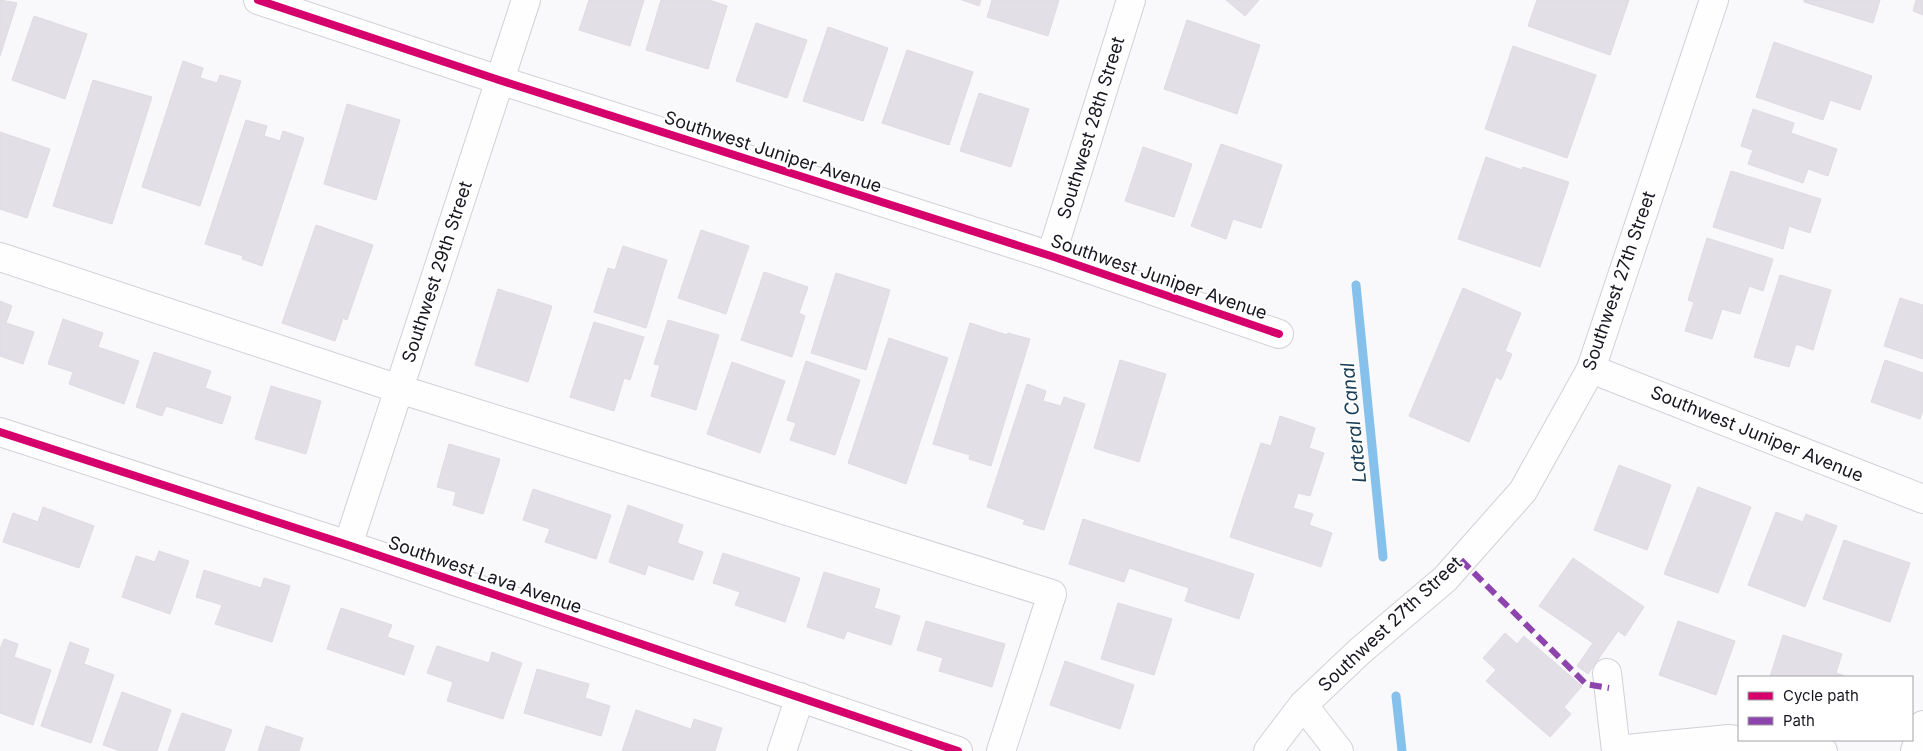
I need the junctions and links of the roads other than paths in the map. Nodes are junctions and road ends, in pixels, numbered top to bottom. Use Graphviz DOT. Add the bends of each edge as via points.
graph roads {
  1 [pos="258,0"];
  2 [pos="526,0"];
  3 [pos="1131,0"];
  4 [pos="1714,0"];
  5 [pos="500,80"];
  6 [pos="1051,256"];
  7 [pos="0,257"];
  8 [pos="1279,334"];
  9 [pos="1591,369"];
  10 [pos="399,389"];
  11 [pos="0,432"];
  12 [pos="1923,499"];
  13 [pos="348,545"];
  14 [pos="1607,673"];
  15 [pos="800,697"];
  16 [pos="1303,705"];
  17 [pos="1923,725"];
  18 [pos="1738,740"];
  19 [pos="1745,741"];
  20 [pos="1616,750"];
  21 [pos="782,751"];
  22 [pos="958,751"];
  23 [pos="1000,751"];
  24 [pos="1268,751"];
  25 [pos="1339,751"];
  26 [pos="1823,751"];
  27 [pos="1915,751"];
  1 -- 5 [label="street, Southwest Juniper Avenue"];
  2 -- 5 [label="street, Southwest 29th Street"];
  3 -- 6 [label="street, Southwest 28th Street"];
  4 -- 9 [label="street, Southwest 27th Street"];
  5 -- 6 [label="street, Southwest Juniper Avenue"];
  5 -- 10 [label="street, Southwest 29th Street"];
  6 -- 8 [label="street, Southwest Juniper Avenue"];
  7 -- 10 [label="street"];
  9 -- 12 [label="street, Southwest Juniper Avenue"];
  9 -- 16 [label="street, Southwest 27th Street" via="1523,491 1445,579 1360,651"];
  10 -- 13 [label="street, Southwest 29th Street"];
  10 -- 23 [label="street" via="1052,594"];
  11 -- 13 [label="street, Southwest Lava Avenue"];
  13 -- 15 [label="street, Southwest Lava Avenue"];
  14 -- 20 [label="street"];
  15 -- 21 [label="street"];
  15 -- 22 [label="street, Southwest Lava Avenue"];
  16 -- 24 [label="street, Southwest 27th Street"];
  16 -- 25 [label="street"];
  17 -- 27 [label="street"];
  18 -- 20 [label="street"];
  19 -- 26 [label="street"];
}
